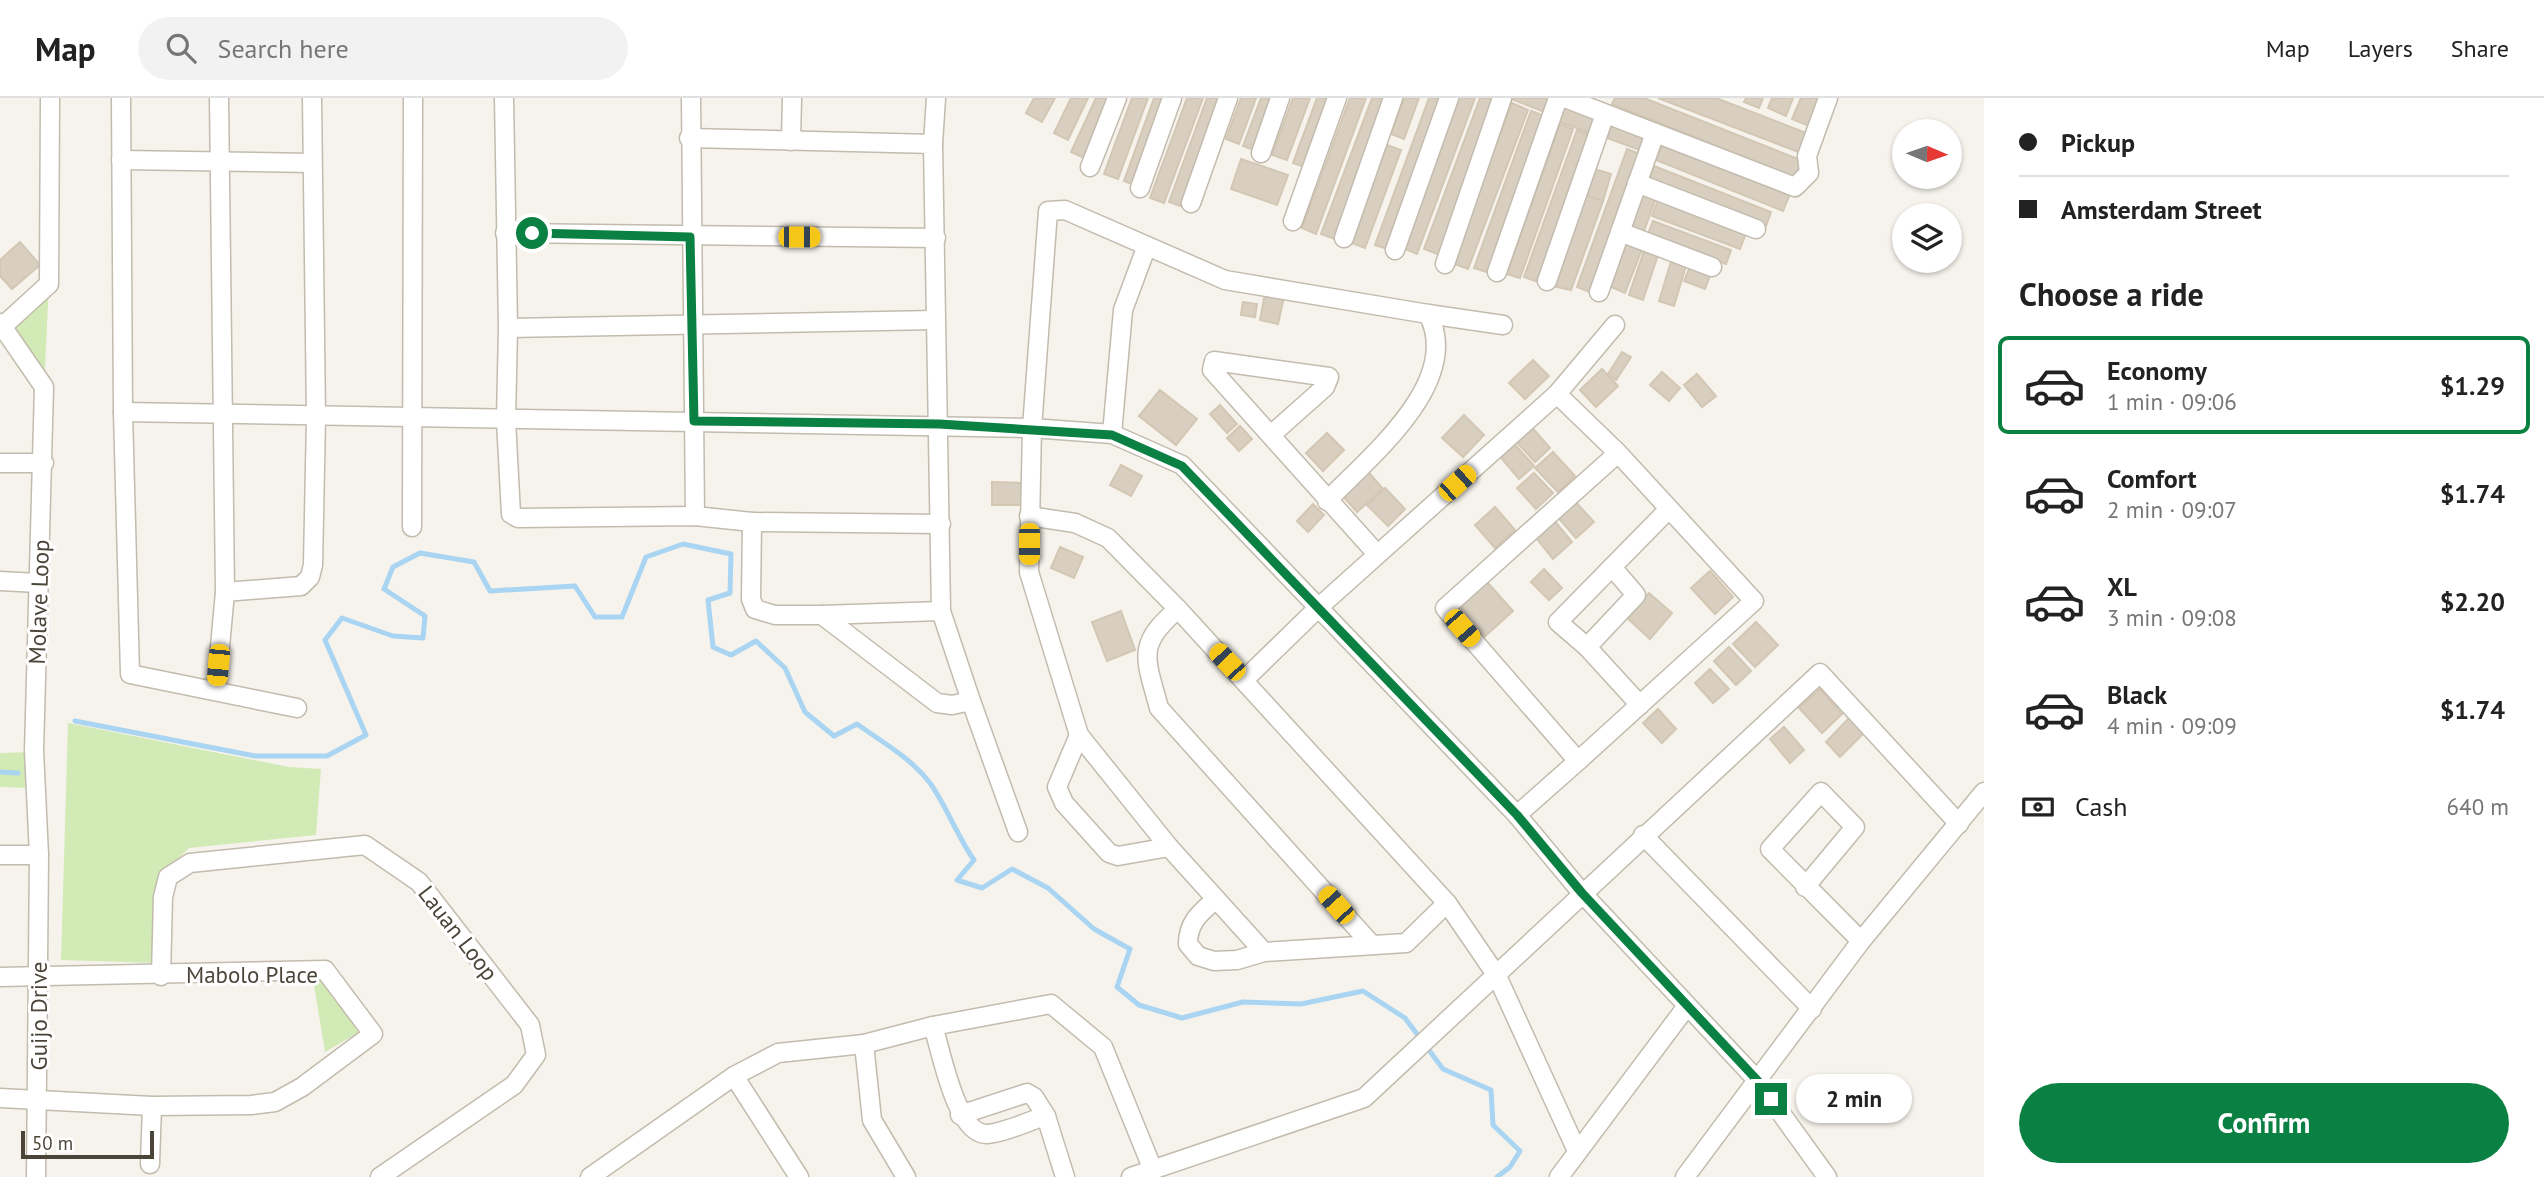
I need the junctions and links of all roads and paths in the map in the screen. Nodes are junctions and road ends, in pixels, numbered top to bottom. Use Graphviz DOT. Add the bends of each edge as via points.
graph roads {
  1 [pos="50,98"];
  2 [pos="121,98"];
  3 [pos="219,98"];
  4 [pos="312,98"];
  5 [pos="413,98"];
  6 [pos="504,98"];
  7 [pos="691,98"];
  8 [pos="792,98"];
  9 [pos="936,98"];
  10 [pos="1117,98"];
  11 [pos="1172,98"];
  12 [pos="1228,98"];
  13 [pos="1280,98"];
  14 [pos="1337,98"];
  15 [pos="1393,98"];
  16 [pos="1449,98"];
  17 [pos="1502,98"];
  18 [pos="1558,98"];
  19 [pos="1565,98"];
  20 [pos="1828,98"];
  21 [pos="1601,108"];
  22 [pos="1655,133"];
  23 [pos="689,138"];
  24 [pos="790,141"];
  25 [pos="933,144"];
  26 [pos="1261,153"];
  27 [pos="121,160"];
  28 [pos="218,160"];
  29 [pos="312,163"];
  30 [pos="1090,167"];
  31 [pos="1637,183"];
  32 [pos="1140,188"];
  33 [pos="1191,203"];
  34 [pos="1293,221"];
  35 [pos="1756,229"];
  36 [pos="1620,232"];
  37 [pos="505,233"];
  38 [pos="690,237"];
  39 [pos="936,238"];
  40 [pos="1344,238"];
  41 [pos="1146,248"];
  42 [pos="1395,250"];
  43 [pos="1445,264"];
  44 [pos="1712,267"];
  45 [pos="1497,272"];
  46 [pos="1547,281"];
  47 [pos="1599,292"];
  48 [pos="1428,314"];
  49 [pos="935,320"];
  50 [pos="1,325"];
  51 [pos="1503,325"];
  52 [pos="1615,325"];
  53 [pos="693,326"];
  54 [pos="508,327"];
  55 [pos="1557,394"];
  56 [pos="124,412"];
  57 [pos="222,414"];
  58 [pos="316,418"];
  59 [pos="414,418"];
  60 [pos="506,420"];
  61 [pos="694,421"];
  62 [pos="939,424"];
  63 [pos="1032,428"];
  64 [pos="1112,435"];
  65 [pos="1271,435"];
  66 [pos="1618,453"];
  67 [pos="0,463"];
  68 [pos="44,463"];
  69 [pos="1326,501"];
  70 [pos="1669,509"];
  71 [pos="695,516"];
  72 [pos="1029,516"];
  73 [pos="752,522"];
  74 [pos="941,524"];
  75 [pos="412,527"];
  76 [pos="1377,554"];
  77 [pos="1612,567"];
  78 [pos="0,581"];
  79 [pos="38,583"];
  80 [pos="225,592"];
  81 [pos="1319,607"];
  82 [pos="1178,609"];
  83 [pos="941,611"];
  84 [pos="822,615"];
  85 [pos="1587,647"];
  86 [pos="1244,680"];
  87 [pos="216,690"];
  88 [pos="971,701"];
  89 [pos="1640,705"];
  90 [pos="297,708"];
  91 [pos="1079,735"];
  92 [pos="1578,761"];
  93 [pos="1984,792"];
  94 [pos="1517,815"];
  95 [pos="1959,824"];
  96 [pos="1018,832"];
  97 [pos="1643,835"];
  98 [pos="1169,847"];
  99 [pos="0,855"];
  100 [pos="39,855"];
  101 [pos="1805,887"];
  102 [pos="1582,893"];
  103 [pos="1216,899"];
  104 [pos="1447,903"];
  105 [pos="1861,941"];
  106 [pos="1372,945"];
  107 [pos="1264,952"];
  108 [pos="39,976"];
  109 [pos="160,976"];
  110 [pos="1497,976"];
  111 [pos="0,977"];
  112 [pos="1687,1006"];
  113 [pos="1812,1009"];
  114 [pos="933,1026"];
  115 [pos="864,1044"];
  116 [pos="734,1076"];
  117 [pos="1757,1080"];
  118 [pos="0,1098"];
  119 [pos="39,1098"];
  120 [pos="152,1106"];
  121 [pos="960,1115"];
  122 [pos="1046,1116"];
  123 [pos="1577,1151"];
  124 [pos="150,1164"];
  125 [pos="1153,1170"];
  126 [pos="36,1177"];
  127 [pos="380,1177"];
  128 [pos="590,1177"];
  129 [pos="799,1177"];
  130 [pos="906,1177"];
  131 [pos="1065,1177"];
  132 [pos="1131,1177"];
  133 [pos="1559,1177"];
  134 [pos="1685,1177"];
  135 [pos="1827,1177"];
  1 -- 50 [label="street" via="49,284"];
  2 -- 27 [label="street"];
  3 -- 28 [label="street"];
  4 -- 29 [label="street"];
  5 -- 59 [label="street"];
  6 -- 37 [label="street"];
  7 -- 23 [label="street"];
  8 -- 24 [label="street"];
  9 -- 25 [label="street"];
  10 -- 30 [label="street"];
  11 -- 32 [label="street"];
  12 -- 33 [label="street"];
  13 -- 26 [label="street"];
  14 -- 34 [label="street"];
  15 -- 40 [label="street"];
  16 -- 42 [label="street"];
  17 -- 43 [label="street"];
  18 -- 45 [label="street"];
  19 -- 21 [label="street"];
  20 -- 22 [label="street" via="1807,156 1809,173 1795,187"];
  21 -- 22 [label="street"];
  21 -- 46 [label="street"];
  22 -- 31 [label="street"];
  23 -- 24 [label="street"];
  23 -- 38 [label="street"];
  24 -- 25 [label="street"];
  25 -- 39 [label="street"];
  27 -- 28 [label="street"];
  27 -- 56 [label="street"];
  28 -- 29 [label="street"];
  28 -- 57 [label="street"];
  29 -- 58 [label="street"];
  31 -- 35 [label="street"];
  31 -- 36 [label="street"];
  36 -- 44 [label="street"];
  36 -- 47 [label="street"];
  37 -- 38 [label="street"];
  37 -- 54 [label="street"];
  38 -- 39 [label="street"];
  38 -- 53 [label="street"];
  39 -- 49 [label="street"];
  41 -- 48 [label="street" via="1225,280"];
  41 -- 63 [label="street" via="1065,210 1048,211"];
  41 -- 64 [label="street" via="1123,310"];
  48 -- 51 [label="street"];
  48 -- 69 [label="street" via="1437,331 1432,377 1404,421"];
  49 -- 53 [label="street"];
  49 -- 62 [label="street"];
  50 -- 68 [label="street, Molave Loop" via="44,387"];
  52 -- 55 [label="street"];
  53 -- 54 [label="street"];
  53 -- 61 [label="street"];
  54 -- 60 [label="street"];
  55 -- 66 [label="street"];
  55 -- 76 [label="street"];
  56 -- 57 [label="street"];
  56 -- 87 [label="street" via="130,674"];
  57 -- 58 [label="street"];
  57 -- 80 [label="street"];
  58 -- 59 [label="street"];
  58 -- 80 [label="street" via="310,577 301,586"];
  59 -- 60 [label="street"];
  59 -- 75 [label="street"];
  60 -- 61 [label="street"];
  60 -- 71 [label="street" via="508,498 511,514 518,518"];
  61 -- 62 [label="street"];
  61 -- 71 [label="street"];
  62 -- 63 [label="street"];
  62 -- 74 [label="street"];
  63 -- 64 [label="street"];
  63 -- 72 [label="street"];
  64 -- 81 [label="street" via="1182,466"];
  65 -- 65 [label="street" via="1212,370 1214,361 1329,377 1325,387"];
  65 -- 69 [label="street"];
  66 -- 70 [label="street"];
  66 -- 92 [label="street" via="1445,608"];
  67 -- 68 [label="street"];
  68 -- 79 [label="street, Molave Loop"];
  69 -- 76 [label="street"];
  70 -- 77 [label="street"];
  70 -- 89 [label="street" via="1754,601"];
  71 -- 73 [label="street"];
  72 -- 82 [label="street" via="1075,523 1108,538"];
  72 -- 91 [label="street" via="1029,572"];
  73 -- 74 [label="street"];
  73 -- 84 [label="street" via="751,599 755,609 775,615"];
  74 -- 83 [label="street"];
  76 -- 81 [label="street"];
  77 -- 85 [label="street" via="1636,595"];
  77 -- 85 [label="street" via="1558,622"];
  78 -- 79 [label="street"];
  79 -- 100 [label="street, Molave Loop" via="34,762"];
  80 -- 87 [label="street"];
  81 -- 86 [label="street"];
  81 -- 94 [label="street"];
  82 -- 86 [label="street"];
  82 -- 106 [label="street" via="1149,639 1147,662 1159,708"];
  83 -- 84 [label="street"];
  83 -- 88 [label="street"];
  84 -- 88 [label="street" via="937,703"];
  85 -- 89 [label="street"];
  86 -- 104 [label="street"];
  87 -- 90 [label="street"];
  88 -- 96 [label="street"];
  89 -- 92 [label="street"];
  91 -- 98 [label="street"];
  91 -- 98 [label="street" via="1057,787 1065,803 1109,853 1118,856"];
  92 -- 94 [label="street"];
  93 -- 95 [label="street"];
  94 -- 102 [label="street"];
  95 -- 97 [label="street" via="1820,673"];
  95 -- 105 [label="street"];
  97 -- 102 [label="street"];
  97 -- 113 [label="street"];
  98 -- 103 [label="street"];
  99 -- 100 [label="street"];
  100 -- 108 [label="street, Guijo Drive"];
  101 -- 101 [label="street" via="1770,849 1821,792 1854,827"];
  101 -- 105 [label="street"];
  102 -- 110 [label="street"];
  102 -- 112 [label="street"];
  103 -- 107 [label="street"];
  103 -- 107 [label="street" via="1188,931 1188,944 1198,956 1237,960"];
  104 -- 106 [label="street" via="1406,943"];
  104 -- 110 [label="street"];
  105 -- 113 [label="street"];
  106 -- 107 [label="street"];
  108 -- 109 [label="street, Mabolo Place"];
  108 -- 111 [label="street, Mabolo Place"];
  108 -- 119 [label="street, Guijo Drive"];
  109 -- 120 [label="street, Mabolo Place" via="325,970 373,1034 275,1102"];
  109 -- 127 [label="street, Lauan Loop" via="168,877 190,863 365,845 419,882 530,1025 536,1055 514,1085"];
  110 -- 123 [label="street"];
  110 -- 125 [label="street" via="1364,1098"];
  112 -- 117 [label="street"];
  112 -- 123 [label="street"];
  113 -- 117 [label="street"];
  114 -- 115 [label="street"];
  114 -- 121 [label="street"];
  114 -- 125 [label="street" via="1051,1004 1103,1048"];
  115 -- 116 [label="street" via="778,1053"];
  115 -- 130 [label="street" via="872,1120"];
  116 -- 128 [label="street"];
  116 -- 129 [label="street"];
  117 -- 134 [label="street"];
  117 -- 135 [label="street"];
  118 -- 119 [label="street, Mabolo Place"];
  119 -- 120 [label="street, Mabolo Place"];
  119 -- 126 [label="street, Guijo Drive"];
  120 -- 124 [label="street"];
  121 -- 122 [label="street" via="971,1129 986,1134"];
  121 -- 122 [label="street" via="1027,1093"];
  122 -- 131 [label="street"];
  123 -- 133 [label="street"];
  125 -- 132 [label="street"];
}
